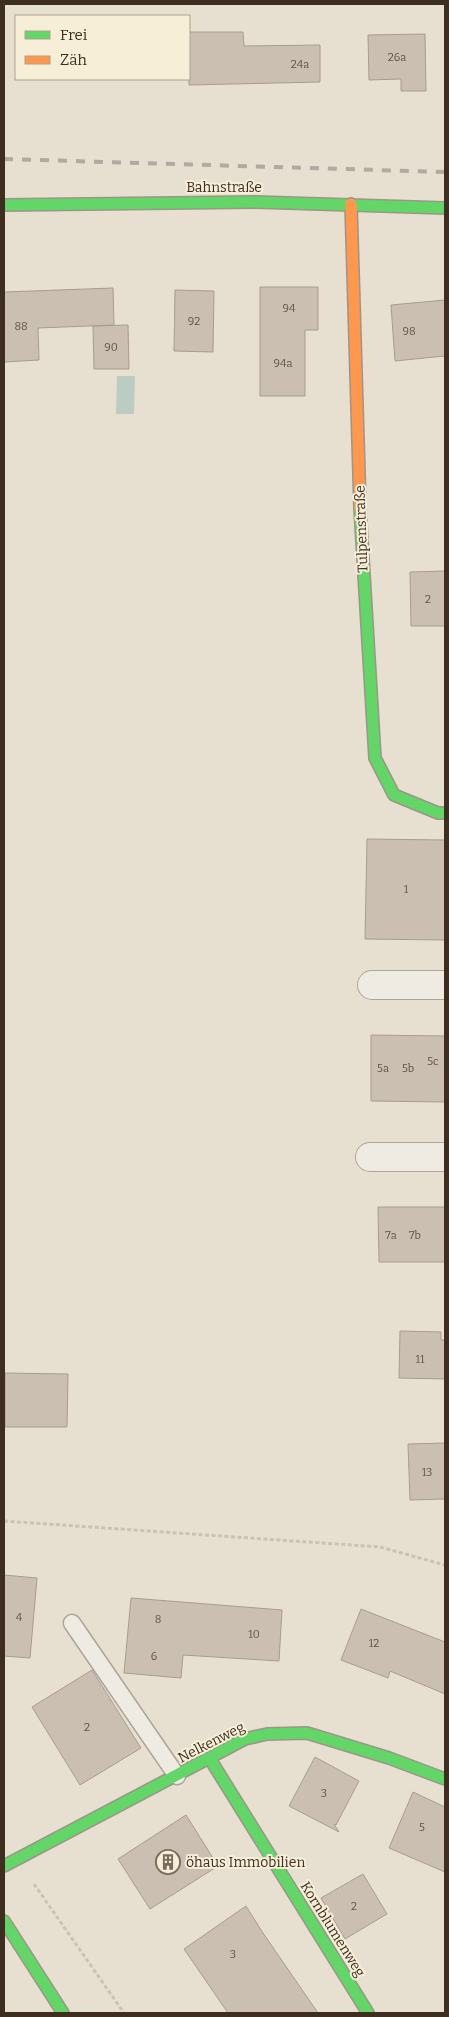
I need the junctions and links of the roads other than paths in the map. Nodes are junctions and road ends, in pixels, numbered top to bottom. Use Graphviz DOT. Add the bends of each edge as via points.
graph roads {
  1 [pos="351,204"];
  2 [pos="4,205"];
  3 [pos="445,208"];
  4 [pos="445,813"];
  5 [pos="372,985"];
  6 [pos="445,985"];
  7 [pos="370,1157"];
  8 [pos="445,1157"];
  9 [pos="72,1623"];
  10 [pos="210,1759"];
  11 [pos="177,1776"];
  12 [pos="445,1779"];
  13 [pos="4,1866"];
  14 [pos="4,1921"];
  15 [pos="63,2013"];
  16 [pos="368,2013"];
  1 -- 2 [label="street, Bahnstraße"];
  1 -- 3 [label="street, Bahnstraße"];
  1 -- 4 [label="street, Tulpenstraße" via="361,543 375,758 394,795"];
  5 -- 6 [label="street"];
  7 -- 8 [label="street"];
  9 -- 11 [label="lane"];
  10 -- 11 [label="street, Nelkenweg"];
  10 -- 12 [label="street, Nelkenweg" via="245,1739 268,1734 307,1733"];
  10 -- 16 [label="street, Kornblumenweg"];
  11 -- 13 [label="street, Nelkenweg"];
  14 -- 15 [label="street"];
}
